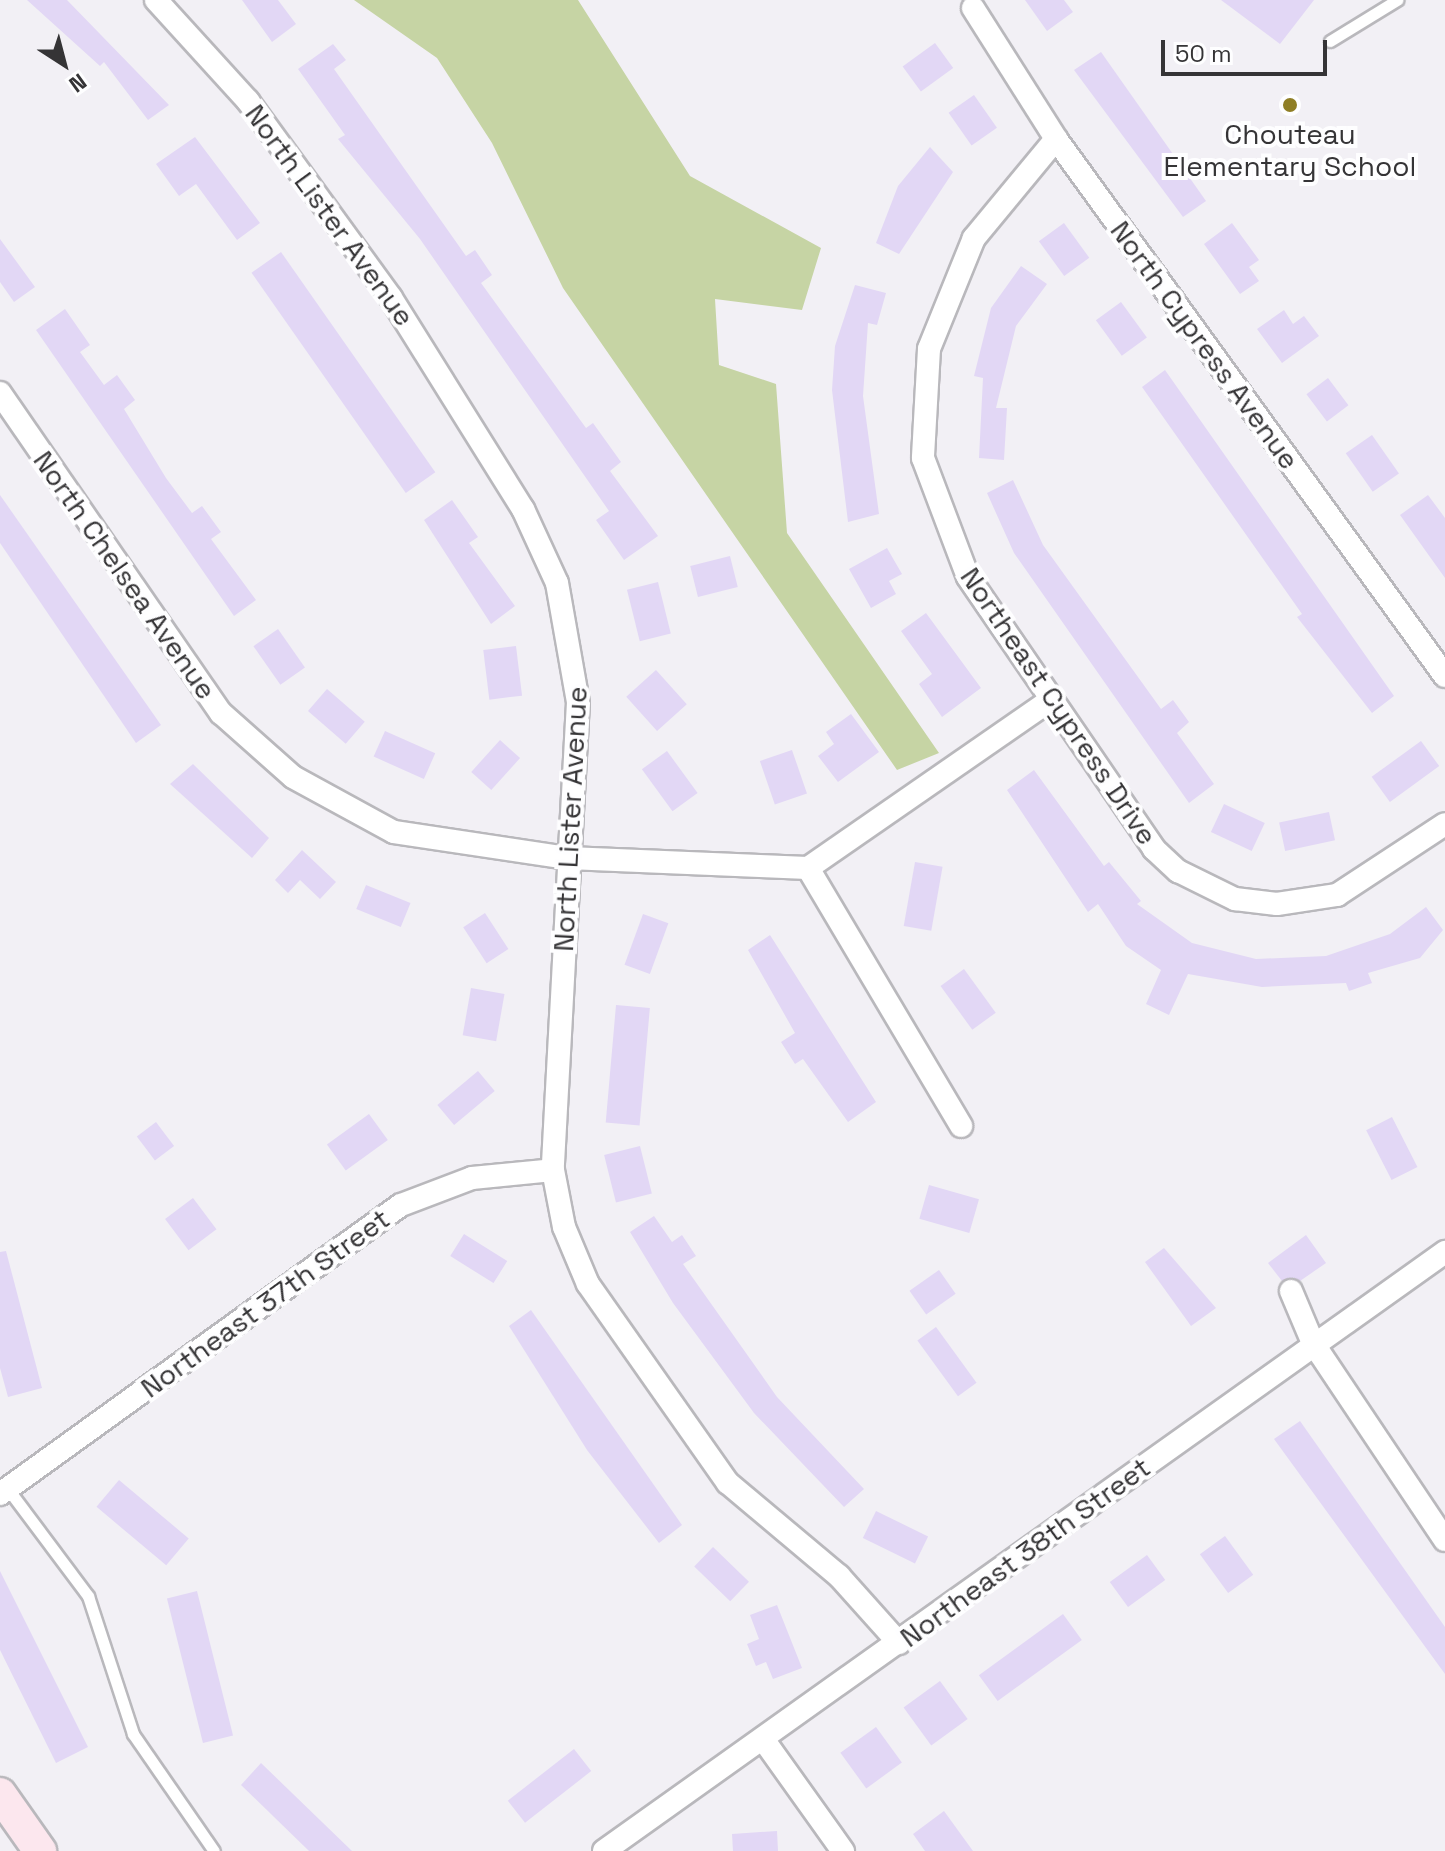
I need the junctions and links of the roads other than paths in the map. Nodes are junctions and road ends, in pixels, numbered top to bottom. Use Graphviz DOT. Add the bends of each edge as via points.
graph roads {
  1 [pos="156,0"];
  2 [pos="1397,0"];
  3 [pos="973,8"];
  4 [pos="1330,41"];
  5 [pos="1056,139"];
  6 [pos="0,393"];
  7 [pos="1445,676"];
  8 [pos="1051,700"];
  9 [pos="1445,824"];
  10 [pos="568,858"];
  11 [pos="808,868"];
  12 [pos="961,1126"];
  13 [pos="553,1170"];
  14 [pos="1445,1252"];
  15 [pos="1291,1291"];
  16 [pos="1313,1343"];
  17 [pos="3,1486"];
  18 [pos="1445,1540"];
  19 [pos="899,1643"];
  20 [pos="763,1739"];
  21 [pos="0,1794"];
  22 [pos="40,1851"];
  23 [pos="214,1851"];
  24 [pos="604,1851"];
  25 [pos="843,1851"];
  1 -- 10 [label="street, North Lister Avenue" via="248,101 323,200 456,399 542,545 575,661"];
  2 -- 4 [label="lane"];
  3 -- 5 [label="street, North Cypress Avenue"];
  5 -- 7 [label="street, North Cypress Avenue"];
  5 -- 8 [label="street, Northeast Cypress Drive" via="998,202 954,275 929,349 921,404 923,458 940,515 968,577"];
  6 -- 10 [label="street, North Chelsea Avenue" via="190,676 255,747 333,803 394,832"];
  8 -- 9 [label="street, Northeast Cypress Drive" via="1154,849 1178,871 1235,899 1277,904 1337,895"];
  8 -- 11 [label="street"];
  10 -- 11 [label="street"];
  10 -- 13 [label="street, North Lister Avenue"];
  11 -- 12 [label="street"];
  13 -- 17 [label="street, Northeast 37th Street" via="472,1178 401,1205"];
  13 -- 19 [label="street, North Lister Avenue" via="564,1227 588,1284 683,1426 728,1483 839,1576"];
  14 -- 16 [label="street, Northeast 38th Street"];
  15 -- 16 [label="street"];
  16 -- 18 [label="street"];
  16 -- 19 [label="street, Northeast 38th Street"];
  17 -- 23 [label="lane" via="88,1596 133,1734"];
  19 -- 20 [label="street, Northeast 38th Street"];
  20 -- 24 [label="street, Northeast 38th Street"];
  20 -- 25 [label="street"];
  21 -- 22 [label="main road"];
}
